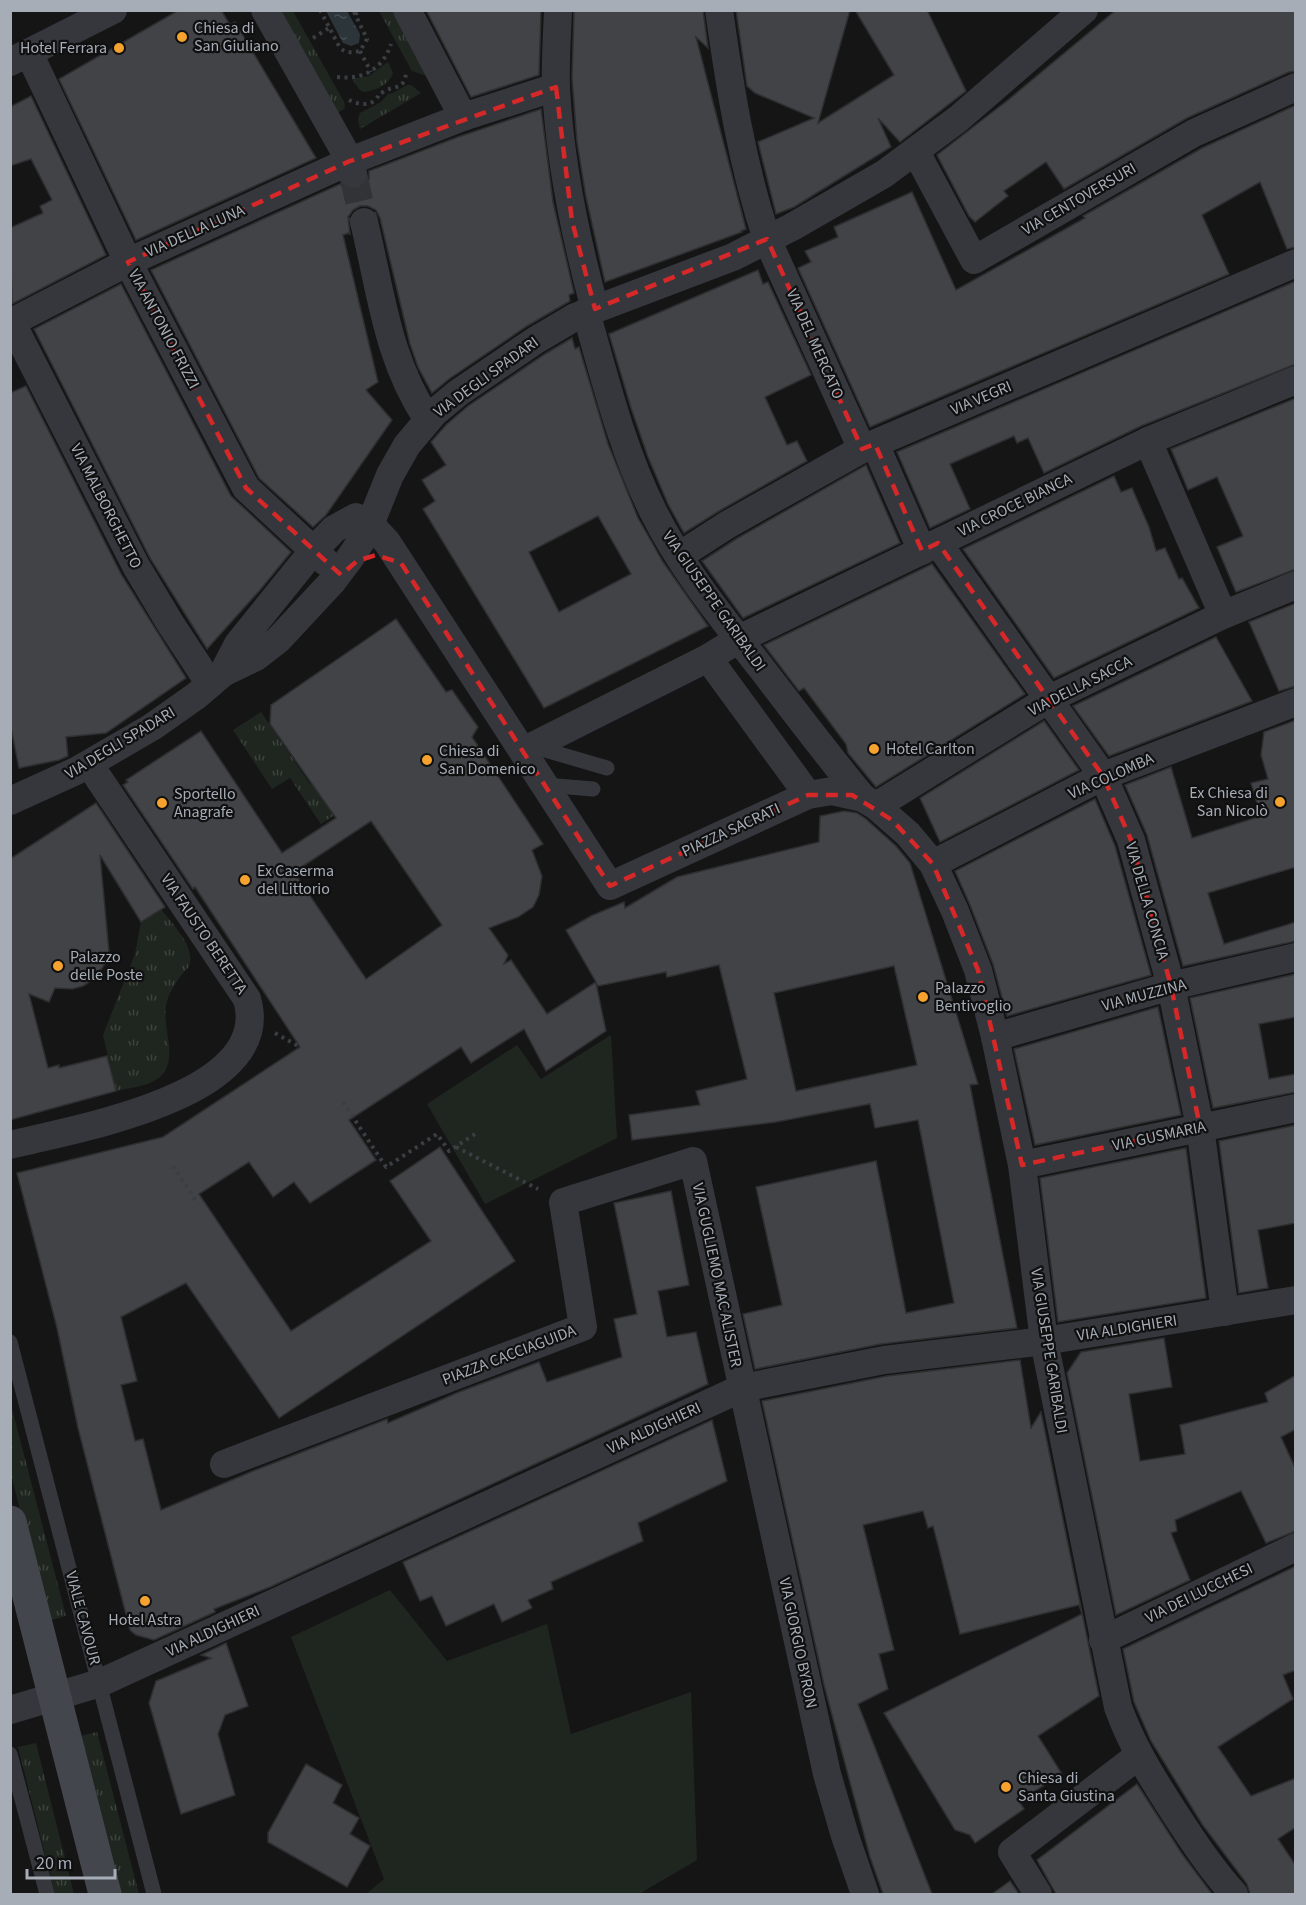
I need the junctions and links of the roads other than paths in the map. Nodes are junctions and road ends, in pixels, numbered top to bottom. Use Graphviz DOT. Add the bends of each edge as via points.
graph roads {
  1 [pos="113,10"];
  2 [pos="265,10"];
  3 [pos="407,10"];
  4 [pos="558,10"];
  5 [pos="719,10"];
  6 [pos="1084,10"];
  7 [pos="20,58"];
  8 [pos="556,87"];
  9 [pos="1296,87"];
  10 [pos="463,117"];
  11 [pos="916,152"];
  12 [pos="351,167"];
  13 [pos="364,222"];
  14 [pos="767,239"];
  15 [pos="128,262"];
  16 [pos="1296,263"];
  17 [pos="591,310"];
  18 [pos="11,323"];
  19 [pos="1296,380"];
  20 [pos="428,420"];
  21 [pos="1148,441"];
  22 [pos="868,447"];
  23 [pos="370,525"];
  24 [pos="930,547"];
  25 [pos="313,550"];
  26 [pos="679,556"];
  27 [pos="401,563"];
  28 [pos="337,577"];
  29 [pos="1296,585"];
  30 [pos="1223,615"];
  31 [pos="739,639"];
  32 [pos="708,658"];
  33 [pos="216,678"];
  34 [pos="1049,699"];
  35 [pos="1296,702"];
  36 [pos="528,749"];
  37 [pos="90,764"];
  38 [pos="607,768"];
  39 [pos="1103,776"];
  40 [pos="545,785"];
  41 [pos="593,789"];
  42 [pos="808,795"];
  43 [pos="10,801"];
  44 [pos="870,802"];
  45 [pos="933,864"];
  46 [pos="1296,957"];
  47 [pos="1171,987"];
  48 [pos="995,1037"];
  49 [pos="1296,1108"];
  50 [pos="1200,1127"];
  51 [pos="10,1145"];
  52 [pos="1022,1165"];
  53 [pos="563,1202"];
  54 [pos="1296,1300"];
  55 [pos="1225,1312"];
  56 [pos="1044,1341"];
  57 [pos="10,1342"];
  58 [pos="742,1388"];
  59 [pos="224,1464"];
  60 [pos="10,1522"];
  61 [pos="1296,1547"];
  62 [pos="1103,1640"];
  63 [pos="100,1683"];
  64 [pos="55,1697"];
  65 [pos="10,1710"];
  66 [pos="10,1754"];
  67 [pos="1138,1756"];
  68 [pos="46,1894"];
  69 [pos="105,1894"];
  70 [pos="154,1894"];
  71 [pos="866,1894"];
  72 [pos="1038,1894"];
  73 [pos="1234,1894"];
  1 -- 7 [label="street"];
  2 -- 12 [label="street"];
  3 -- 10 [label="street"];
  4 -- 8 [label="street, VIA GIUSEPPE GARIBALDI"];
  5 -- 14 [label="street, VIA DEL MERCATO" via="734,110"];
  6 -- 11 [label="street, VIA DEGLI SPADARI"];
  7 -- 15 [label="street, VIA ANTONIO FRIZZI"];
  8 -- 10 [label="street"];
  8 -- 17 [label="street, VIA GIUSEPPE GARIBALDI" via="562,158"];
  9 -- 11 [label="street, VIA CENTOVERSURI" via="1194,133 974,260"];
  10 -- 12 [label="street, VIA DELLA LUNA"];
  11 -- 14 [label="street, VIA DEGLI SPADARI"];
  12 -- 15 [label="street, VIA DELLA LUNA"];
  13 -- 20 [label="street" via="395,356"];
  14 -- 17 [label="street, VIA DEGLI SPADARI" via="733,257"];
  14 -- 22 [label="street, VIA DEL MERCATO"];
  15 -- 18 [label="street, VIA DELLA LUNA"];
  15 -- 25 [label="street, VIA ANTONIO FRIZZI" via="246,488"];
  16 -- 22 [label="street, VIA VEGRI"];
  17 -- 20 [label="street, VIA DEGLI SPADARI" via="536,339 458,393"];
  17 -- 26 [label="street, VIA GIUSEPPE GARIBALDI" via="630,459"];
  18 -- 33 [label="street, VIA MALBORGHETTO" via="136,566 170,622"];
  19 -- 21 [label="street, VIA CROCE BIANCA"];
  20 -- 23 [label="street, VIA DEGLI SPADARI" via="407,445 390,475"];
  21 -- 24 [label="street, VIA CROCE BIANCA"];
  21 -- 30 [label="street"];
  22 -- 24 [label="street, VIA DELLA CONCIA"];
  22 -- 26 [label="street, VIA VEGRI"];
  23 -- 25 [label="street, VIA DEGLI SPADARI" via="351,518"];
  23 -- 27 [label="street, PIAZZA SACRATI"];
  23 -- 28 [label="street, VIA DEGLI SPADARI"];
  24 -- 31 [label="street, VIA CROCE BIANCA"];
  24 -- 34 [label="street, VIA DELLA CONCIA"];
  25 -- 28 [label="street, VIA ANTONIO FRIZZI"];
  25 -- 33 [label="street, VIA DEGLI SPADARI" via="238,644"];
  26 -- 31 [label="street, VIA GIUSEPPE GARIBALDI"];
  27 -- 28 [label="street" via="376,555 357,561"];
  27 -- 36 [label="street, PIAZZA SACRATI"];
  28 -- 33 [label="street, VIA DEGLI SPADARI" via="278,639 256,657"];
  29 -- 30 [label="street, VIA DELLA SACCA"];
  30 -- 34 [label="street, VIA DELLA SACCA"];
  31 -- 32 [label="street"];
  31 -- 44 [label="street, VIA GIUSEPPE GARIBALDI"];
  32 -- 36 [label="street"];
  32 -- 42 [label="street"];
  33 -- 37 [label="street, VIA DEGLI SPADARI" via="152,727"];
  34 -- 39 [label="street, VIA DELLA CONCIA"];
  34 -- 44 [label="street, VIA DELLA SACCA"];
  35 -- 39 [label="street, VIA COLOMBA"];
  36 -- 38 [label="lane"];
  36 -- 40 [label="street, PIAZZA SACRATI"];
  37 -- 43 [label="street, VIA DEGLI SPADARI"];
  37 -- 51 [label="street, VIA FAUSTO BERETTA" via="247,999 250,1026 237,1055 225,1067 170,1099 130,1115"];
  39 -- 45 [label="street, VIA COLOMBA"];
  39 -- 47 [label="street, VIA DELLA CONCIA" via="1131,840"];
  40 -- 41 [label="lane"];
  40 -- 42 [label="street, PIAZZA SACRATI" via="610,886"];
  42 -- 44 [label="street" via="832,791"];
  44 -- 45 [label="street, VIA GIUSEPPE GARIBALDI" via="908,834"];
  45 -- 48 [label="street, VIA GIUSEPPE GARIBALDI" via="978,970"];
  46 -- 47 [label="street, VIA MUZZINA"];
  47 -- 48 [label="street, VIA MUZZINA"];
  47 -- 50 [label="street, VIA DELLA CONCIA"];
  48 -- 52 [label="street, VIA GIUSEPPE GARIBALDI"];
  49 -- 50 [label="street, VIA GUSMARIA"];
  50 -- 52 [label="street, VIA GUSMARIA"];
  50 -- 55 [label="street, VIA DELLA CONCIA"];
  52 -- 56 [label="street, VIA GIUSEPPE GARIBALDI"];
  53 -- 58 [label="street, VIA GUGLIEMO MAC ALISTER" via="693,1161"];
  53 -- 59 [label="street, PIAZZA CACCIAGUIDA" via="583,1327"];
  54 -- 55 [label="street, VIA ALDIGHIERI"];
  55 -- 56 [label="street, VIA ALDIGHIERI"];
  56 -- 58 [label="street, VIA ALDIGHIERI" via="884,1360"];
  56 -- 62 [label="street, VIA GIUSEPPE GARIBALDI"];
  57 -- 63 [label="lane, VIALE CAVOUR"];
  58 -- 63 [label="street, VIA ALDIGHIERI"];
  58 -- 71 [label="street, VIA GIORGIO BYRON" via="827,1774"];
  60 -- 64 [label="street"];
  61 -- 62 [label="street, VIA DEI LUCCHESI"];
  62 -- 67 [label="street, VIA GIUSEPPE GARIBALDI" via="1118,1707"];
  63 -- 64 [label="street, VIA ALDIGHIERI"];
  63 -- 70 [label="lane, VIALE CAVOUR"];
  64 -- 65 [label="street, VIA ALDIGHIERI"];
  64 -- 69 [label="street"];
  66 -- 68 [label="lane"];
  67 -- 72 [label="street" via="1012,1852"];
  67 -- 73 [label="street, VIA GIUSEPPE GARIBALDI" via="1208,1865"];
}
